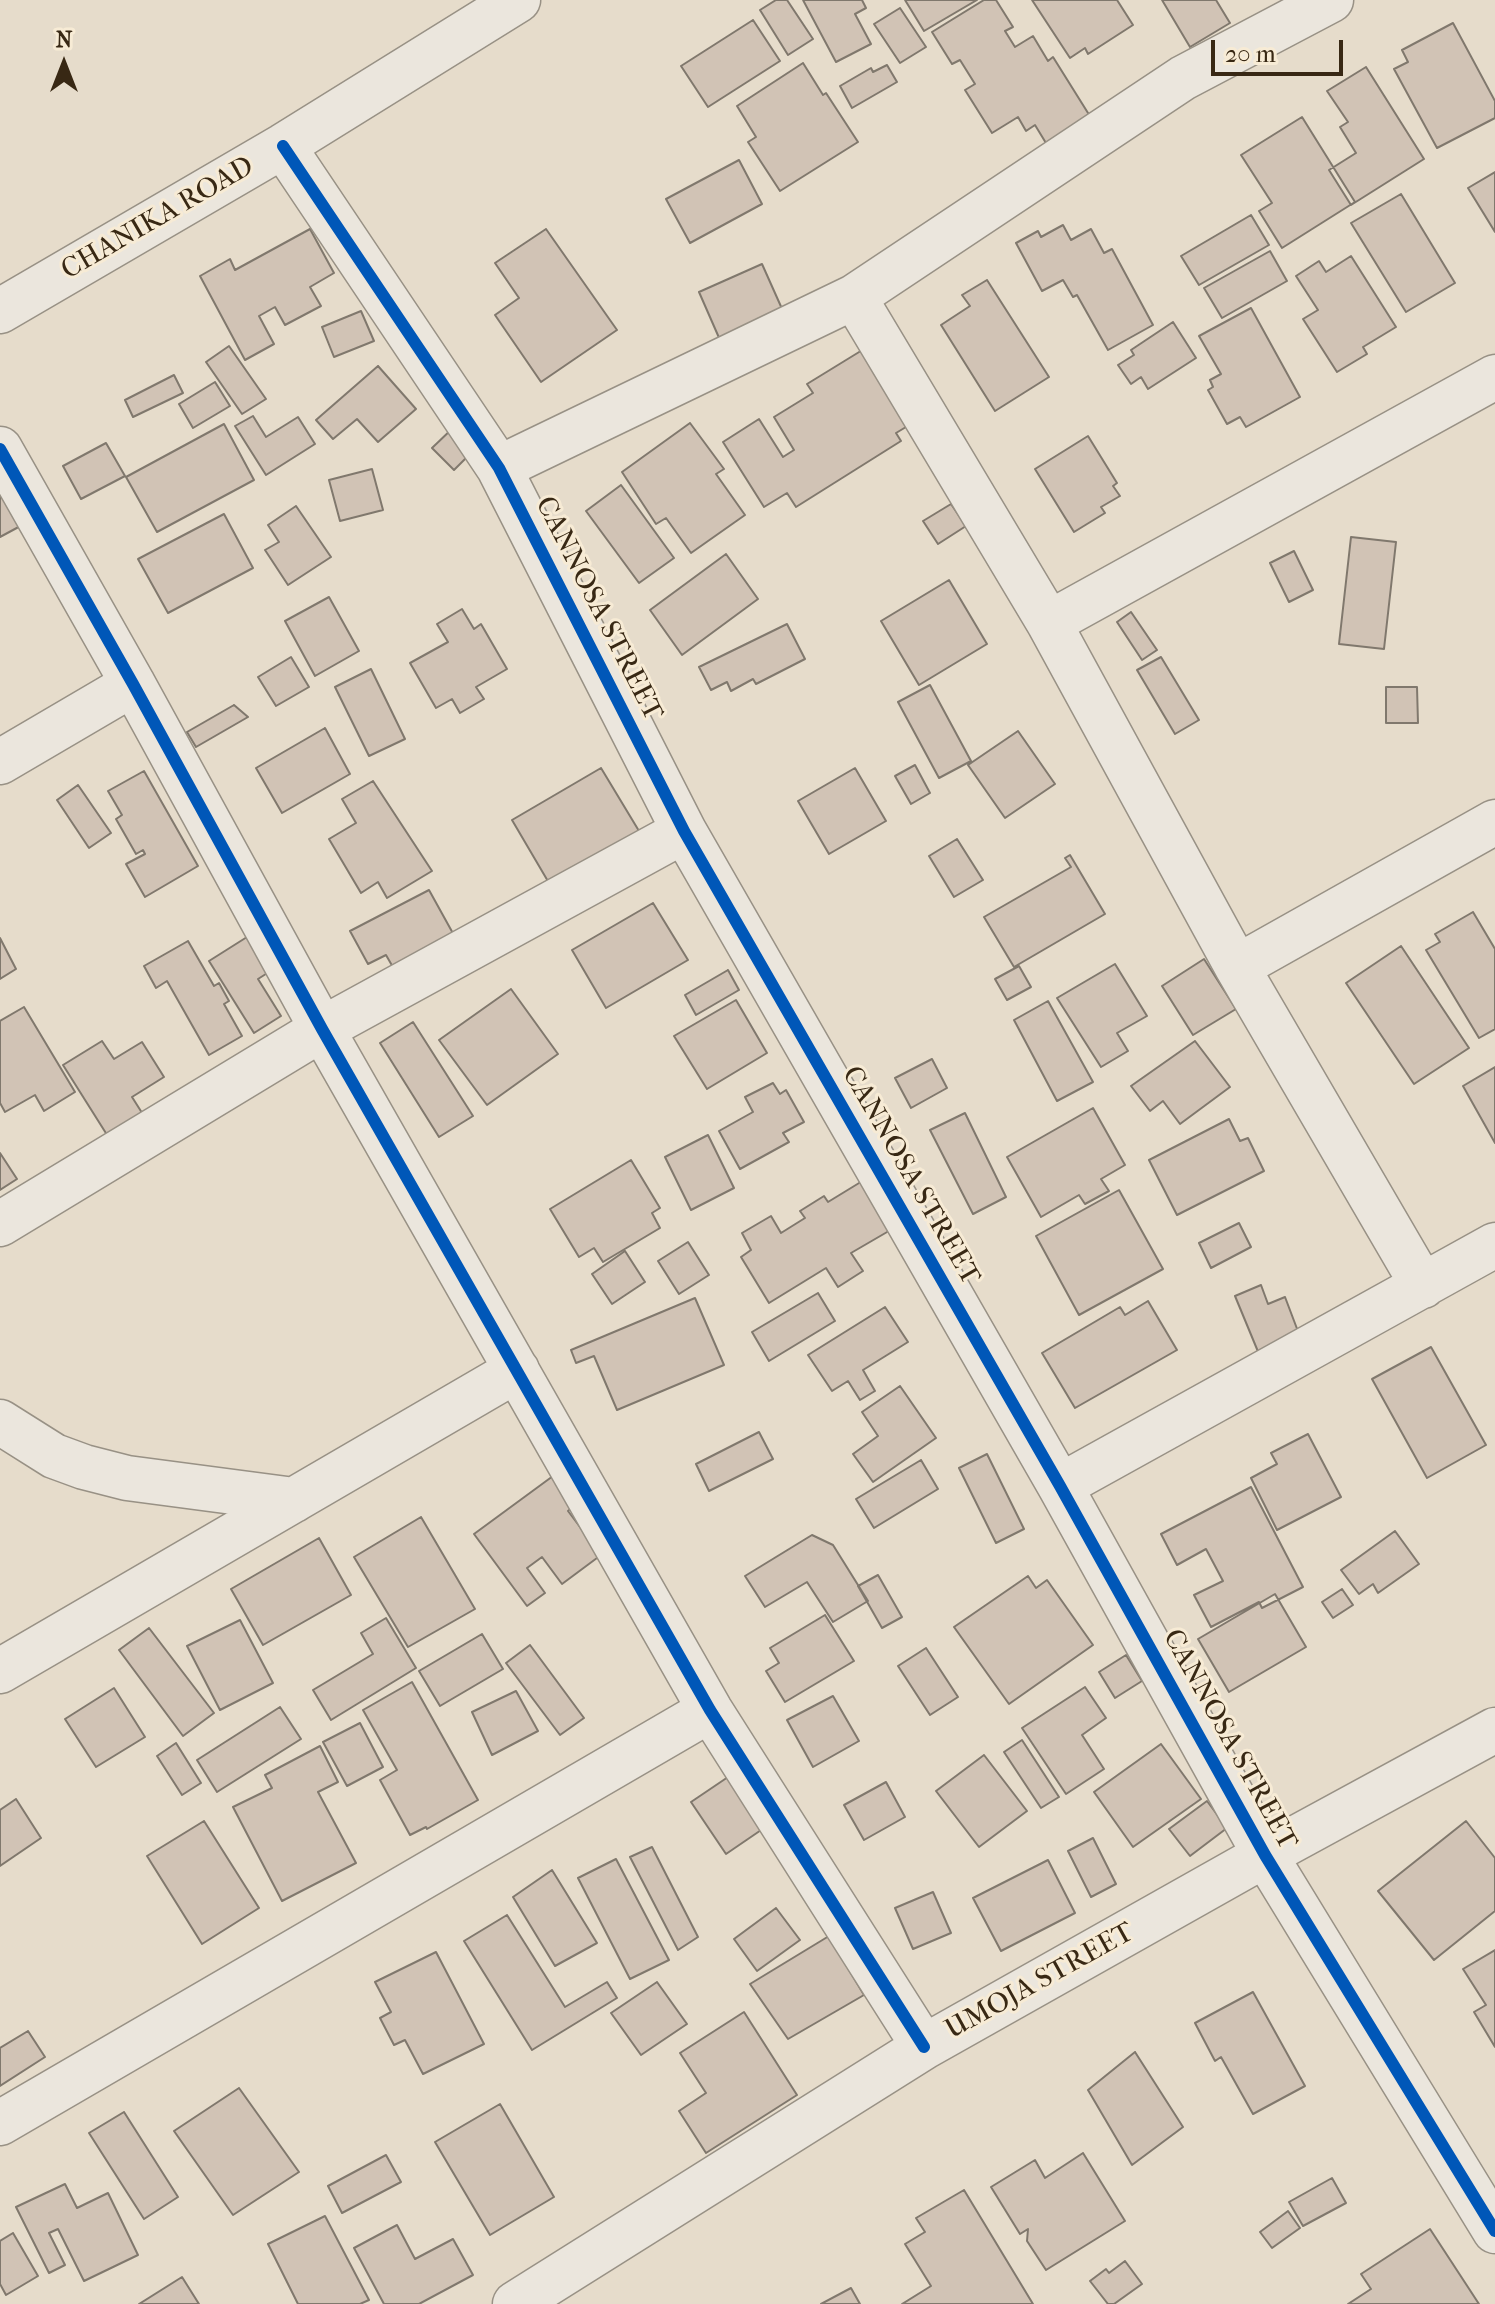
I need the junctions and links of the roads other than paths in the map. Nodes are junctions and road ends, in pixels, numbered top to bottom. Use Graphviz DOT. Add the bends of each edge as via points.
graph roads {
  1 [pos="518,0"];
  2 [pos="1331,0"];
  3 [pos="283,146"];
  4 [pos="854,297"];
  5 [pos="0,311"];
  6 [pos="1495,377"];
  7 [pos="0,449"];
  8 [pos="499,468"];
  9 [pos="1049,623"];
  10 [pos="133,684"];
  11 [pos="0,762"];
  12 [pos="1495,822"];
  13 [pos="684,831"];
  14 [pos="1237,967"];
  15 [pos="322,1029"];
  16 [pos="0,1224"];
  17 [pos="1495,1245"];
  18 [pos="1423,1286"];
  19 [pos="517,1370"];
  20 [pos="0,1422"];
  21 [pos="1060,1486"];
  22 [pos="294,1500"];
  23 [pos="0,1671"];
  24 [pos="710,1710"];
  25 [pos="1495,1730"];
  26 [pos="1265,1855"];
  27 [pos="924,2047"];
  28 [pos="0,2123"];
  29 [pos="1495,2231"];
  30 [pos="515,2304"];
  1 -- 3 [label="street, CHANIKA ROAD"];
  2 -- 4 [label="street" via="1183,78"];
  3 -- 5 [label="street, CHANIKA ROAD"];
  3 -- 8 [label="street, CANNOSA STREET"];
  4 -- 8 [label="street"];
  4 -- 9 [label="street"];
  6 -- 9 [label="street"];
  7 -- 10 [label="street"];
  8 -- 13 [label="street, CANNOSA STREET"];
  9 -- 14 [label="street"];
  10 -- 11 [label="street"];
  10 -- 15 [label="street"];
  12 -- 14 [label="street"];
  13 -- 15 [label="street"];
  13 -- 21 [label="street, CANNOSA STREET"];
  14 -- 18 [label="street"];
  15 -- 16 [label="street"];
  15 -- 19 [label="street"];
  17 -- 18 [label="street"];
  18 -- 21 [label="street"];
  19 -- 22 [label="street"];
  19 -- 24 [label="street"];
  20 -- 22 [label="street" via="54,1456 84,1467 127,1478"];
  21 -- 26 [label="street, CANNOSA STREET"];
  22 -- 23 [label="street"];
  24 -- 27 [label="street"];
  24 -- 28 [label="street"];
  25 -- 26 [label="street, UMOJA STREET"];
  26 -- 27 [label="street, UMOJA STREET"];
  26 -- 29 [label="street, CANNOSA STREET"];
  27 -- 30 [label="street, UMOJA STREET"];
}
